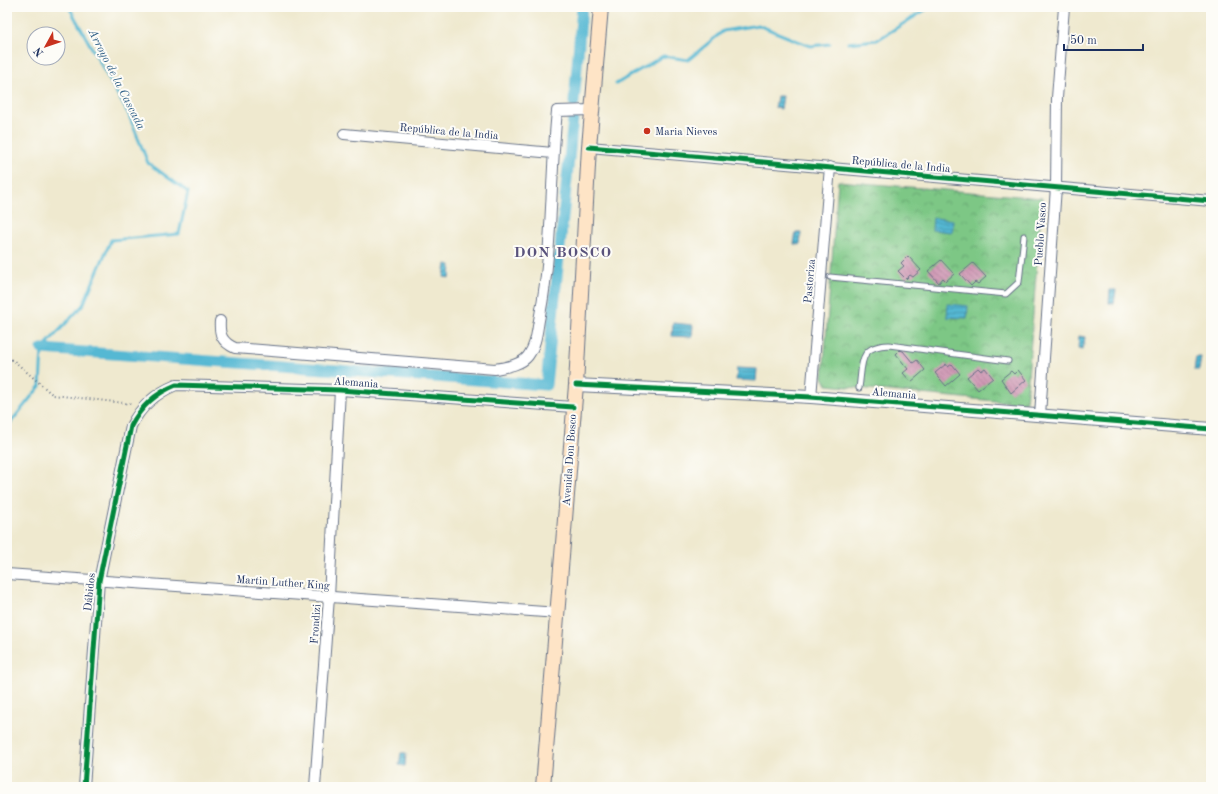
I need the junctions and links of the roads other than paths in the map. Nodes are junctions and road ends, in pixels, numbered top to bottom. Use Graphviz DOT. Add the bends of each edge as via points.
graph roads {
  1 [pos="601,7"];
  2 [pos="1064,7"];
  3 [pos="592,110"];
  4 [pos="344,134"];
  5 [pos="589,147"];
  6 [pos="553,153"];
  7 [pos="830,168"];
  8 [pos="1056,187"];
  9 [pos="1211,201"];
  10 [pos="1024,236"];
  11 [pos="830,277"];
  12 [pos="220,321"];
  13 [pos="1008,361"];
  14 [pos="576,385"];
  15 [pos="859,388"];
  16 [pos="340,390"];
  17 [pos="811,397"];
  18 [pos="144,406"];
  19 [pos="574,407"];
  20 [pos="1040,415"];
  21 [pos="1211,429"];
  22 [pos="7,574"];
  23 [pos="100,581"];
  24 [pos="329,597"];
  25 [pos="558,614"];
  26 [pos="84,787"];
  27 [pos="315,787"];
  28 [pos="543,787"];
  1 -- 3 [label="main road, Avenida Don Bosco"];
  2 -- 8 [label="street, Pueblo Vasco" via="1057,98"];
  3 -- 5 [label="main road, Avenida Don Bosco"];
  3 -- 6 [label="street" via="557,111"];
  4 -- 6 [label="street, República de la India"];
  5 -- 7 [label="street, República de la India"];
  5 -- 14 [label="main road, Avenida Don Bosco"];
  6 -- 12 [label="street" via="545,290 534,345 528,357 513,366 495,369 235,348 225,343 219,333"];
  7 -- 8 [label="street, República de la India"];
  7 -- 17 [label="street, Pastoriza"];
  8 -- 9 [label="street, República de la India"];
  8 -- 20 [label="street, Pueblo Vasco"];
  10 -- 11 [label="lane" via="1019,282 1006,294"];
  13 -- 15 [label="lane" via="889,345 879,346 870,348 864,357"];
  14 -- 17 [label="street, Alemania"];
  14 -- 19 [label="main road, Avenida Don Bosco"];
  16 -- 18 [label="street, Alemania" via="176,385 164,389"];
  16 -- 19 [label="street, Alemania"];
  16 -- 24 [label="street, Frondizi"];
  17 -- 20 [label="street, Alemania"];
  18 -- 23 [label="street, Dábidos" via="130,426"];
  19 -- 25 [label="main road, Avenida Don Bosco"];
  20 -- 21 [label="street, Alemania"];
  22 -- 23 [label="street, Martin Luther King"];
  23 -- 24 [label="street, Martin Luther King"];
  23 -- 26 [label="street, Dábidos"];
  24 -- 25 [label="street, Martin Luther King"];
  24 -- 27 [label="street, Frondizi"];
  25 -- 28 [label="main road, Avenida Don Bosco"];
}
